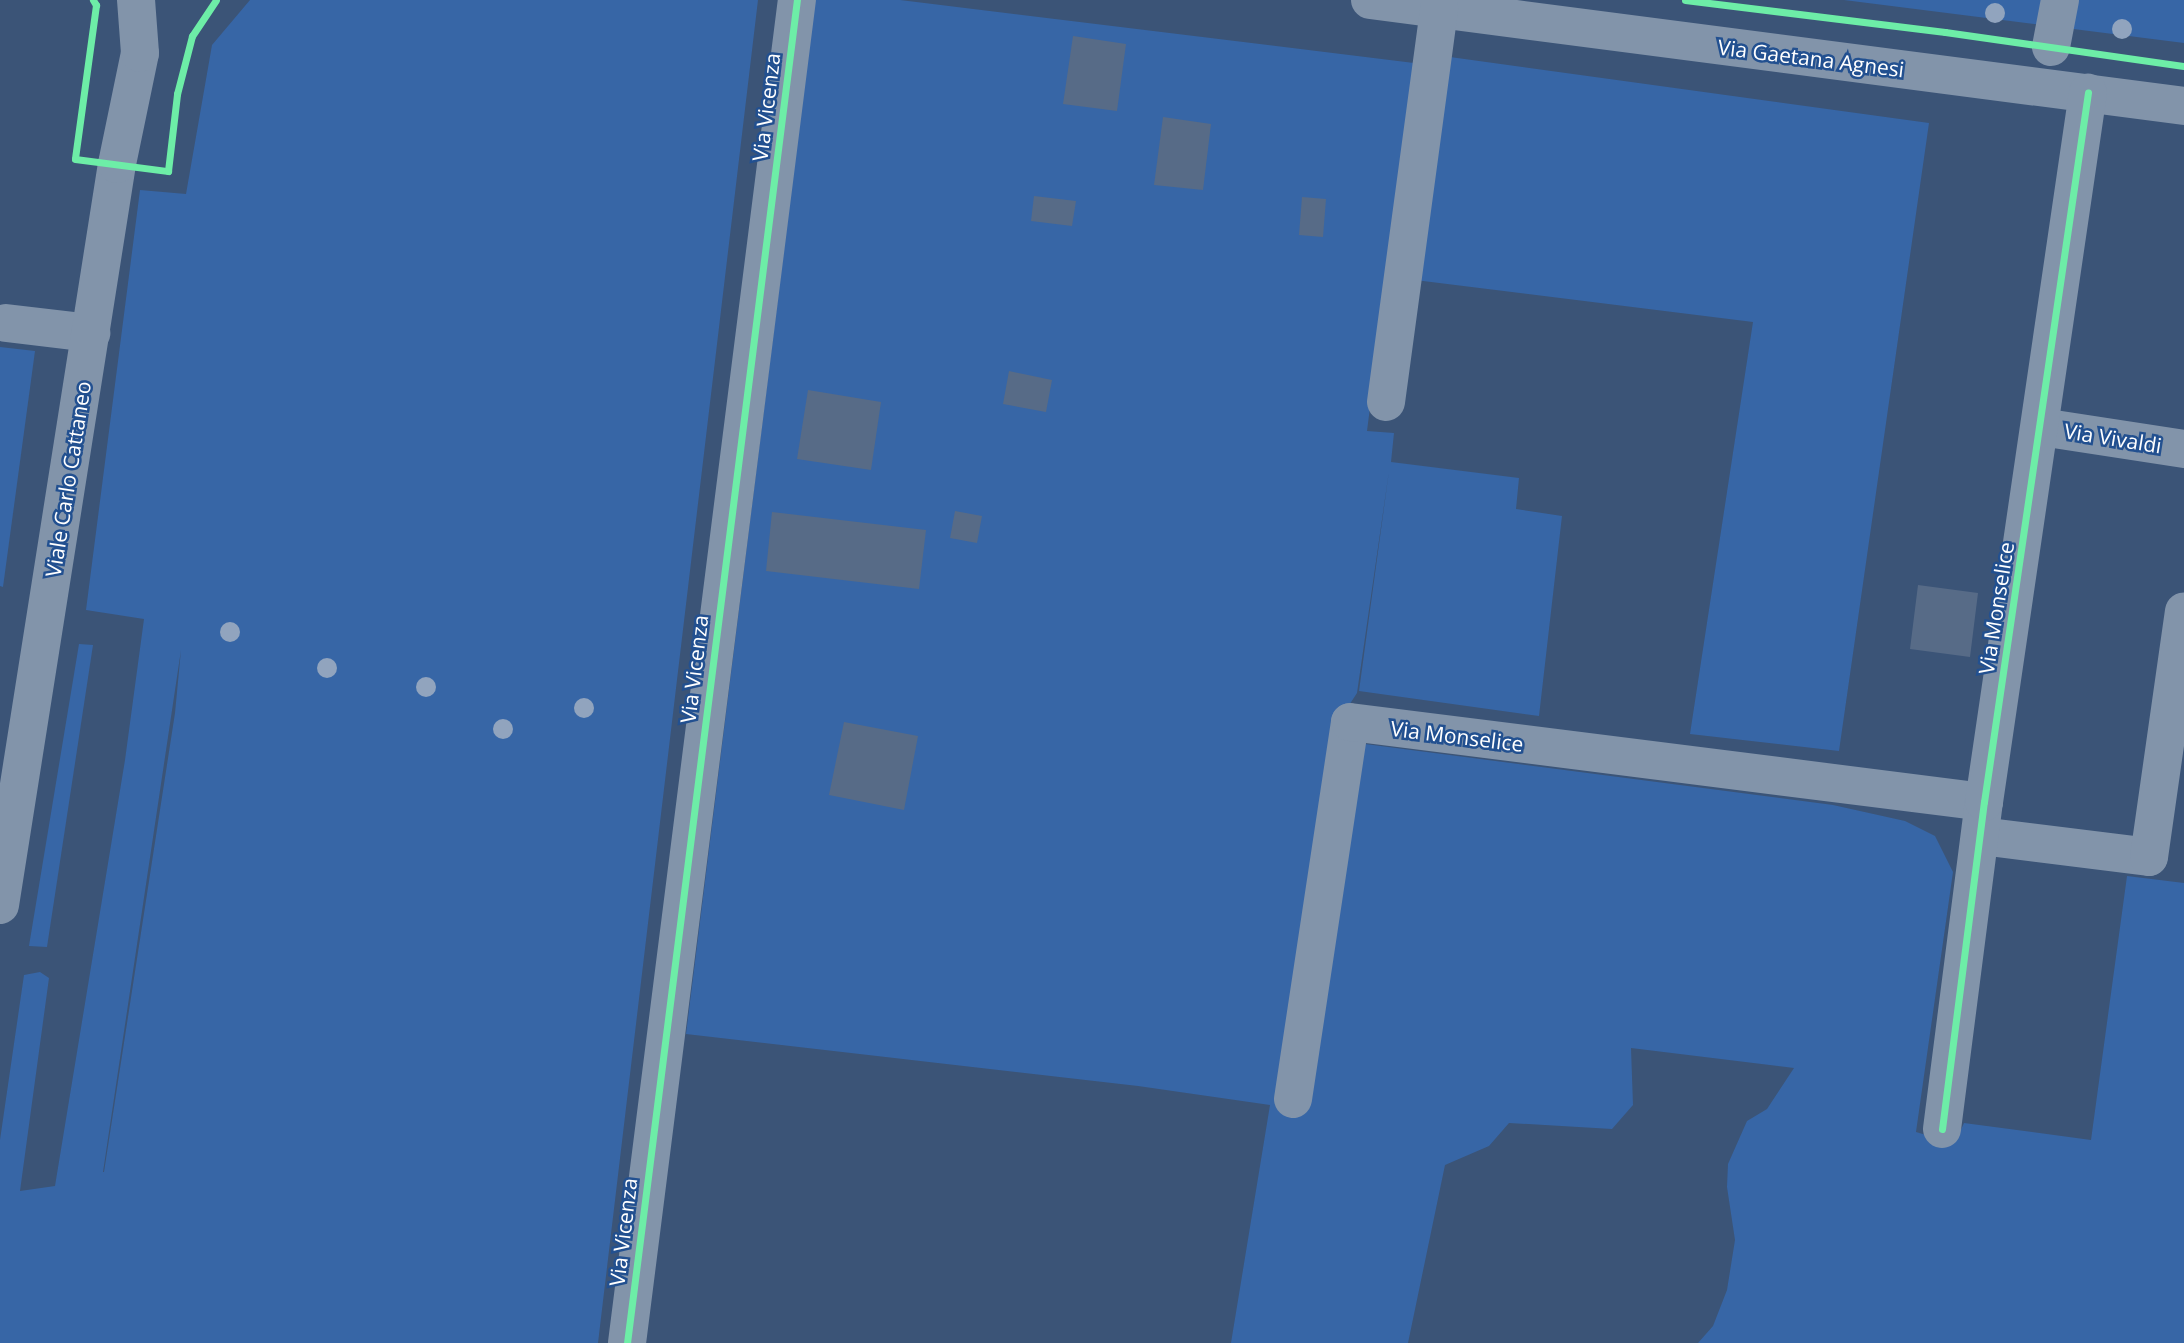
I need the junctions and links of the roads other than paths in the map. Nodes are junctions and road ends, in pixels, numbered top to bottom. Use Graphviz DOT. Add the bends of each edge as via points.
graph roads {
  1 [pos="136,0"];
  2 [pos="166,0"];
  3 [pos="797,0"];
  4 [pos="1370,0"];
  5 [pos="2060,0"];
  6 [pos="1439,9"];
  7 [pos="2051,47"];
  8 [pos="140,53"];
  9 [pos="2088,93"];
  10 [pos="2184,106"];
  11 [pos="6,323"];
  12 [pos="91,332"];
  13 [pos="1386,402"];
  14 [pos="2041,427"];
  15 [pos="2184,449"];
  16 [pos="2184,611"];
  17 [pos="1982,819"];
  18 [pos="0,905"];
  19 [pos="1293,1099"];
  20 [pos="1942,1129"];
  21 [pos="627,1343"];
  1 -- 8 [label="street, Viale Carlo Cattaneo"];
  2 -- 8 [label="street, Viale Carlo Cattaneo"];
  3 -- 21 [label="street, Via Vicenza"];
  4 -- 6 [label="street, Via Gaetana Agnesi"];
  5 -- 7 [label="street"];
  6 -- 9 [label="street, Via Gaetana Agnesi"];
  6 -- 13 [label="street"];
  8 -- 12 [label="street, Viale Carlo Cattaneo"];
  9 -- 10 [label="street, Via Gaetana Agnesi"];
  9 -- 14 [label="street, Via Monselice"];
  11 -- 12 [label="street"];
  12 -- 18 [label="street, Viale Carlo Cattaneo"];
  14 -- 15 [label="street, Via Vivaldi"];
  14 -- 17 [label="street, Via Monselice"];
  16 -- 17 [label="street, Via Monselice" via="2150,857"];
  17 -- 19 [label="street, Via Monselice" via="1350,722"];
  17 -- 20 [label="street, Via Monselice"];
}
